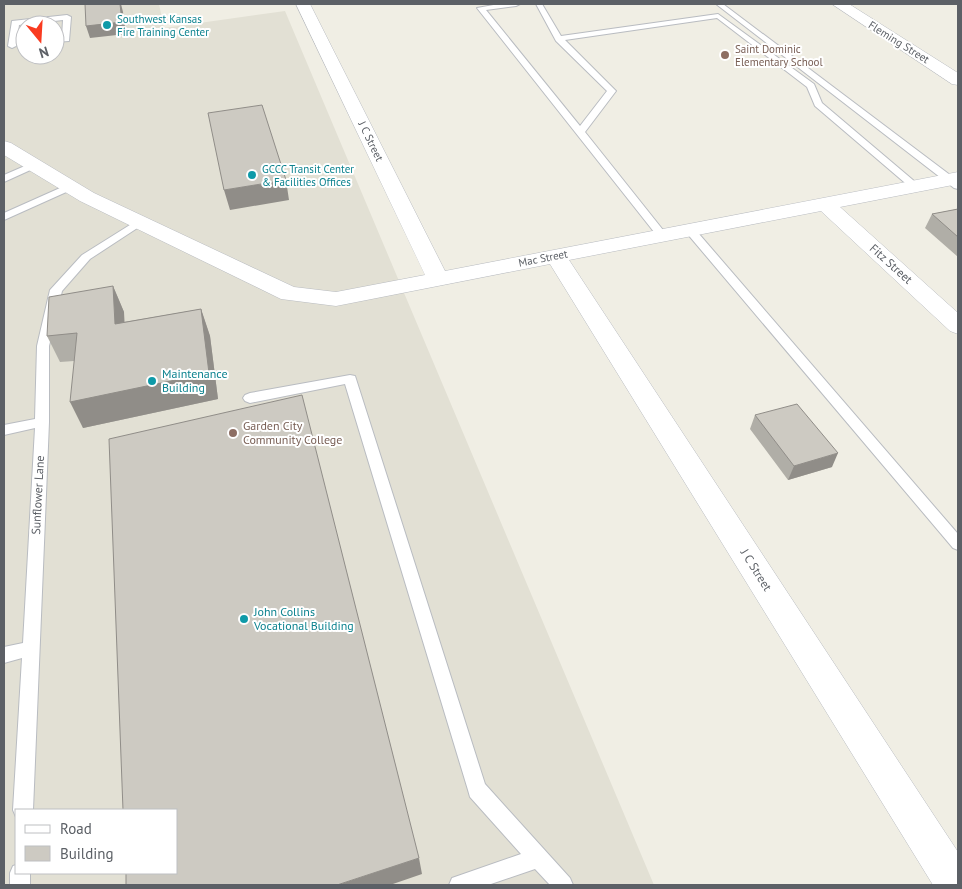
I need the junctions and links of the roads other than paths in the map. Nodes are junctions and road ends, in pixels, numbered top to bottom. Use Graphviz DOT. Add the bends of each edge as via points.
graph roads {
  1 [pos="303,4"];
  2 [pos="516,4"];
  3 [pos="539,4"];
  4 [pos="719,4"];
  5 [pos="839,4"];
  6 [pos="65,17"];
  7 [pos="15,23"];
  8 [pos="65,39"];
  9 [pos="559,39"];
  10 [pos="12,46"];
  11 [pos="958,80"];
  12 [pos="580,132"];
  13 [pos="4,148"];
  14 [pos="34,165"];
  15 [pos="4,179"];
  16 [pos="955,181"];
  17 [pos="915,186"];
  18 [pos="70,187"];
  19 [pos="824,203"];
  20 [pos="4,217"];
  21 [pos="140,221"];
  22 [pos="689,230"];
  23 [pos="662,234"];
  24 [pos="555,256"];
  25 [pos="438,279"];
  26 [pos="958,326"];
  27 [pos="250,398"];
  28 [pos="42,422"];
  29 [pos="4,430"];
  30 [pos="958,544"];
  31 [pos="31,648"];
  32 [pos="4,656"];
  33 [pos="23,809"];
  34 [pos="538,858"];
  35 [pos="459,885"];
  36 [pos="563,885"];
  37 [pos="956,885"];
  1 -- 25 [label="street, J C Street"];
  2 -- 12 [label="lane" via="481,8"];
  3 -- 9 [label="lane"];
  4 -- 16 [label="lane"];
  5 -- 11 [label="street, Fleming Street"];
  6 -- 8 [label="lane"];
  7 -- 10 [label="lane"];
  9 -- 12 [label="lane" via="612,91"];
  9 -- 17 [label="lane" via="718,16 811,86 818,104"];
  12 -- 23 [label="lane"];
  13 -- 14 [label="street, Mac Street"];
  14 -- 15 [label="lane"];
  14 -- 18 [label="street, Mac Street"];
  16 -- 17 [label="street, Mac Street"];
  17 -- 19 [label="street, Mac Street"];
  18 -- 20 [label="lane"];
  18 -- 21 [label="street, Mac Street"];
  19 -- 22 [label="street, Mac Street"];
  19 -- 26 [label="street, Fitz Street"];
  21 -- 25 [label="street, Mac Street" via="289,294 336,299"];
  21 -- 28 [label="lane, Sunflower Lane" via="86,257 56,290 43,346"];
  22 -- 23 [label="street, Mac Street"];
  22 -- 30 [label="lane"];
  23 -- 24 [label="street, Mac Street"];
  24 -- 25 [label="street, Mac Street"];
  24 -- 37 [label="street, J C Street"];
  27 -- 34 [label="lane" via="350,379 477,790"];
  28 -- 29 [label="lane"];
  28 -- 31 [label="lane, Sunflower Lane"];
  31 -- 32 [label="lane"];
  31 -- 33 [label="lane, Sunflower Lane"];
  34 -- 35 [label="lane"];
  34 -- 36 [label="lane"];
}
